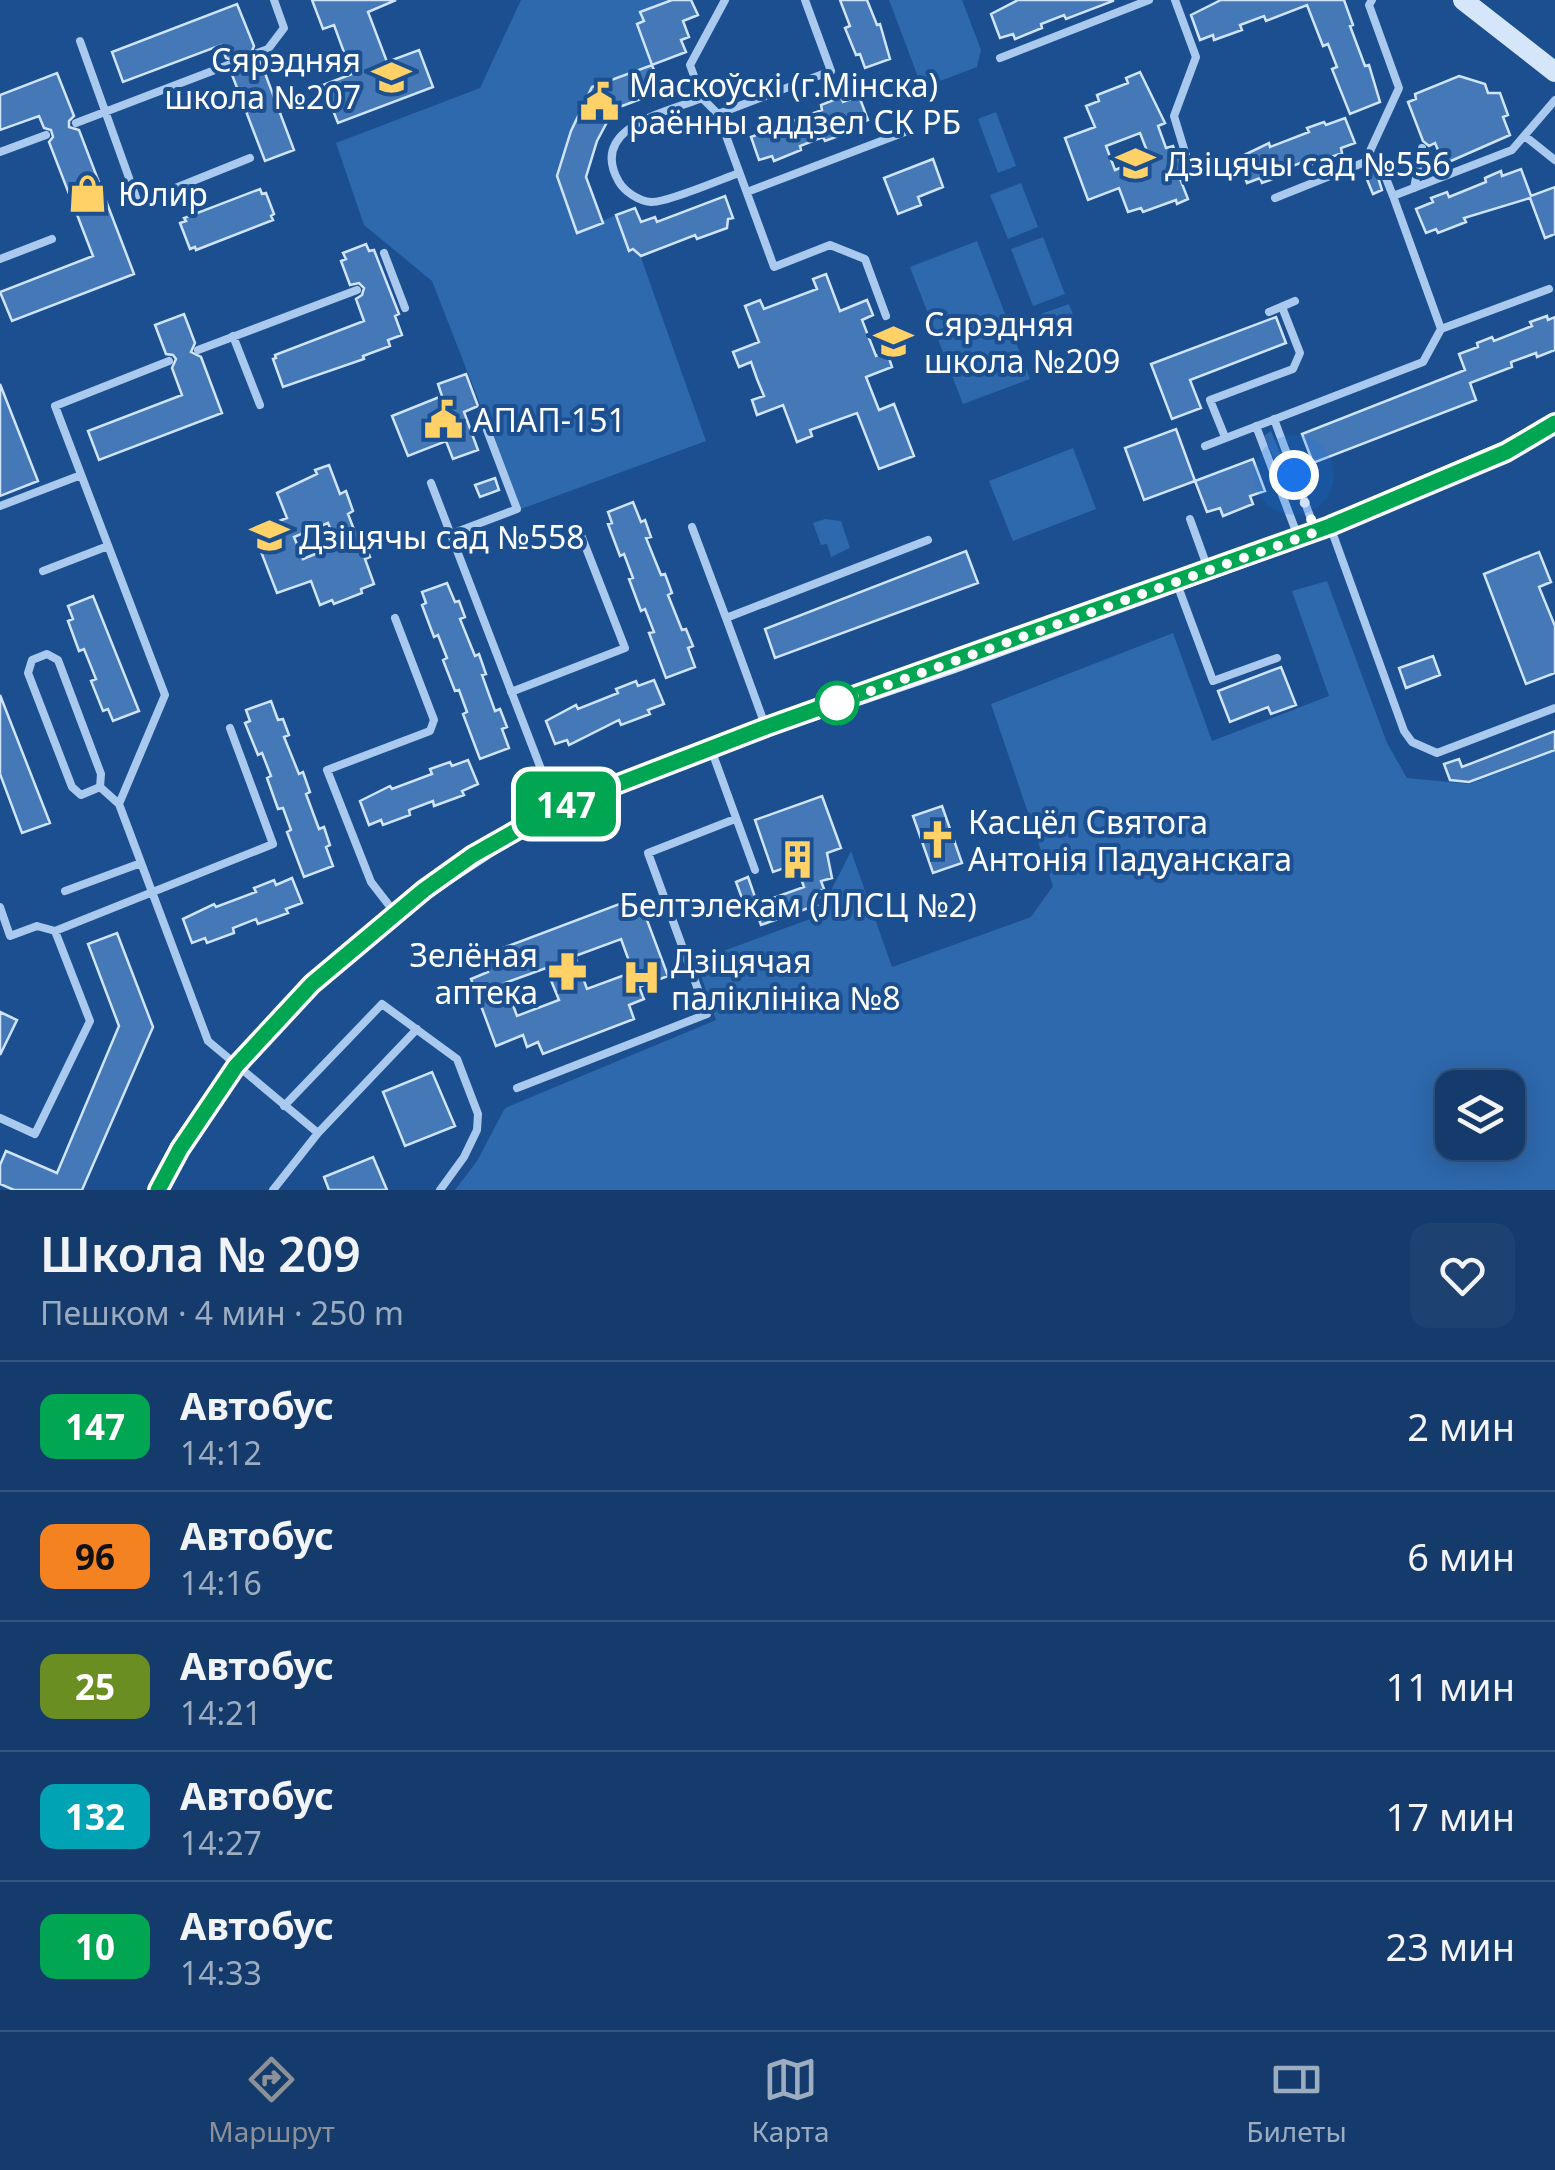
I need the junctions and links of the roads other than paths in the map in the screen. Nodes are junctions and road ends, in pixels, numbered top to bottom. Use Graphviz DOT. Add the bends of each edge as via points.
graph roads {
  1 [pos="274,0"];
  2 [pos="725,0"];
  3 [pos="805,0"];
  4 [pos="1150,0"];
  5 [pos="1175,0"];
  6 [pos="1372,0"];
  7 [pos="1463,0"];
  8 [pos="80,41"];
  9 [pos="257,54"];
  10 [pos="1000,58"];
  11 [pos="228,65"];
  12 [pos="1555,72"];
  13 [pos="702,98"];
  14 [pos="1555,100"];
  15 [pos="103,113"];
  16 [pos="718,114"];
  17 [pos="76,123"];
  18 [pos="905,132"];
  19 [pos="46,134"];
  20 [pos="1526,137"];
  21 [pos="1422,148"];
  22 [pos="0,152"];
  23 [pos="250,158"];
  24 [pos="1555,160"];
  25 [pos="1188,162"];
  26 [pos="1382,168"];
  27 [pos="739,173"];
  28 [pos="1414,188"];
  29 [pos="747,192"];
  30 [pos="1393,196"];
  31 [pos="1276,198"];
  32 [pos="52,239"];
  33 [pos="384,252"];
  34 [pos="0,259"];
  35 [pos="393,276"];
  36 [pos="382,280"];
  37 [pos="1549,289"];
  38 [pos="357,290"];
  39 [pos="1295,301"];
  40 [pos="1282,306"];
  41 [pos="405,308"];
  42 [pos="1268,312"];
  43 [pos="886,316"];
  44 [pos="1441,329"];
  45 [pos="234,336"];
  46 [pos="198,350"];
  47 [pos="169,361"];
  48 [pos="260,405"];
  49 [pos="1274,419"];
  50 [pos="1555,423"];
  51 [pos="1256,426"];
  52 [pos="487,430"];
  53 [pos="1225,438"];
  54 [pos="1205,446"];
  55 [pos="82,475"];
  56 [pos="431,483"];
  57 [pos="0,506"];
  58 [pos="1190,519"];
  59 [pos="692,527"];
  60 [pos="1314,532"];
  61 [pos="451,534"];
  62 [pos="581,535"];
  63 [pos="928,540"];
  64 [pos="108,546"];
  65 [pos="1208,569"];
  66 [pos="43,571"];
  67 [pos="1176,580"];
  68 [pos="395,618"];
  69 [pos="726,618"];
  70 [pos="1278,658"];
  71 [pos="511,692"];
  72 [pos="1555,708"];
  73 [pos="766,727"];
  74 [pos="230,728"];
  75 [pos="710,749"];
  76 [pos="100,787"];
  77 [pos="119,804"];
  78 [pos="556,808"];
  79 [pos="736,819"];
  80 [pos="141,863"];
  81 [pos="755,870"];
  82 [pos="65,891"];
  83 [pos="153,893"];
  84 [pos="0,908"];
  85 [pos="395,913"];
  86 [pos="55,931"];
  87 [pos="416,1030"];
  88 [pos="236,1066"];
  89 [pos="517,1088"];
  90 [pos="284,1106"];
  91 [pos="0,1118"];
  92 [pos="318,1133"];
  93 [pos="158,1190"];
  94 [pos="273,1190"];
  95 [pos="440,1190"];
  1 -- 9 [label="lane" via="284,28"];
  2 -- 13 [label="lane" via="690,65"];
  3 -- 16 [label="lane" via="831,70"];
  4 -- 10 [label="lane"];
  5 -- 25 [label="lane" via="1196,57 1174,116"];
  6 -- 31 [label="lane" via="1399,88 1365,162"];
  7 -- 12 [label="main road"];
  8 -- 15 [label="lane"];
  11 -- 15 [label="lane"];
  13 -- 16 [label="lane"];
  13 -- 27 [label="lane" via="626,127 613,165 620,184 653,203"];
  14 -- 20 [label="lane"];
  15 -- 17 [label="lane"];
  15 -- 23 [label="lane" via="138,203"];
  16 -- 27 [label="lane"];
  18 -- 29 [label="lane"];
  19 -- 22 [label="lane"];
  20 -- 24 [label="lane"];
  20 -- 28 [label="lane" via="1512,150"];
  21 -- 28 [label="lane"];
  26 -- 30 [label="lane"];
  27 -- 29 [label="lane"];
  28 -- 30 [label="lane"];
  29 -- 43 [label="lane" via="774,267 830,246 864,259"];
  30 -- 44 [label="lane"];
  32 -- 34 [label="lane"];
  33 -- 35 [label="lane"];
  35 -- 36 [label="lane"];
  35 -- 41 [label="lane"];
  37 -- 44 [label="lane"];
  38 -- 45 [label="lane"];
  39 -- 40 [label="lane"];
  40 -- 42 [label="lane"];
  40 -- 53 [label="lane" via="1300,353 1293,369 1210,400"];
  44 -- 49 [label="lane" via="1422,362"];
  45 -- 46 [label="lane"];
  45 -- 48 [label="lane"];
  47 -- 55 [label="lane" via="56,406"];
  49 -- 51 [label="lane"];
  49 -- 60 [label="lane"];
  50 -- 60 [label="main road" via="1506,452"];
  51 -- 53 [label="lane"];
  51 -- 60 [label="lane"];
  52 -- 61 [label="lane" via="517,509"];
  53 -- 54 [label="lane"];
  55 -- 57 [label="lane"];
  55 -- 64 [label="lane"];
  56 -- 61 [label="lane"];
  58 -- 65 [label="lane"];
  59 -- 69 [label="lane"];
  60 -- 65 [label="main road"];
  60 -- 72 [label="lane" via="1412,742 1437,754"];
  61 -- 71 [label="lane"];
  62 -- 71 [label="lane" via="625,648"];
  63 -- 69 [label="lane"];
  64 -- 66 [label="lane"];
  64 -- 77 [label="lane" via="165,695"];
  65 -- 67 [label="main road"];
  67 -- 70 [label="lane" via="1213,681"];
  67 -- 73 [label="main road"];
  68 -- 85 [label="lane" via="434,720 430,731 327,770 371,882"];
  69 -- 73 [label="lane"];
  71 -- 78 [label="lane"];
  73 -- 75 [label="main road"];
  74 -- 83 [label="lane" via="273,844"];
  75 -- 78 [label="main road"];
  75 -- 79 [label="lane"];
  76 -- 76 [label="lane" via="82,795 72,787 28,672 32,660 48,654 58,660 101,774"];
  76 -- 77 [label="lane"];
  77 -- 80 [label="lane"];
  78 -- 85 [label="main road" via="473,855"];
  79 -- 81 [label="lane"];
  79 -- 89 [label="lane" via="648,853 708,1014"];
  80 -- 82 [label="lane"];
  80 -- 83 [label="lane"];
  83 -- 86 [label="lane"];
  83 -- 88 [label="lane" via="208,1041"];
  84 -- 86 [label="lane" via="10,936 37,926"];
  85 -- 88 [label="main road" via="312,984"];
  86 -- 91 [label="lane" via="90,1021 36,1134"];
  87 -- 90 [label="lane" via="382,1004"];
  87 -- 92 [label="lane"];
  87 -- 95 [label="lane" via="458,1059 478,1114 477,1130"];
  88 -- 90 [label="lane"];
  88 -- 93 [label="main road"];
  90 -- 92 [label="lane"];
  92 -- 94 [label="lane"];
}
